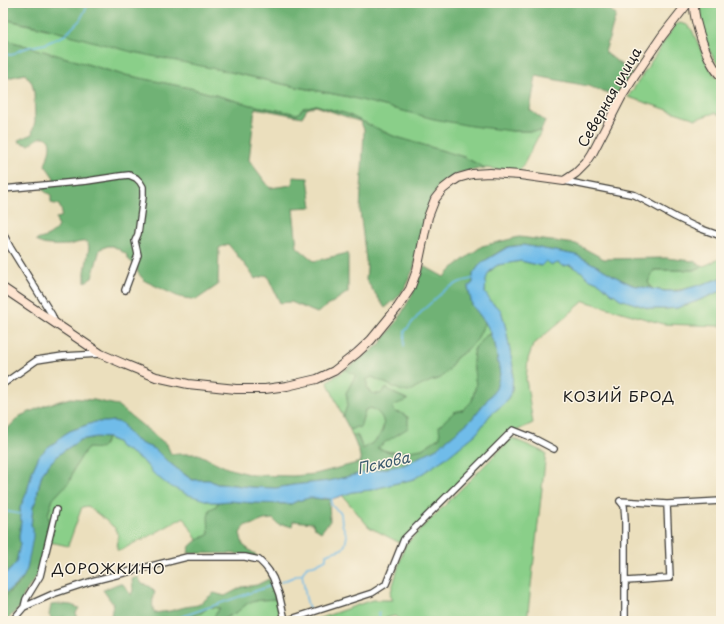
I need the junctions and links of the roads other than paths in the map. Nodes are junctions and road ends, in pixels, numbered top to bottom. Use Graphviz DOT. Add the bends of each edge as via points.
graph roads {
  1 [pos="688,3"];
  2 [pos="694,3"];
  3 [pos="721,76"];
  4 [pos="564,181"];
  5 [pos="3,189"];
  6 [pos="3,233"];
  7 [pos="721,236"];
  8 [pos="3,288"];
  9 [pos="125,290"];
  10 [pos="55,323"];
  11 [pos="101,354"];
  12 [pos="3,384"];
  13 [pos="554,449"];
  14 [pos="721,501"];
  15 [pos="667,504"];
  16 [pos="56,510"];
  17 [pos="626,581"];
  18 [pos="24,607"];
  19 [pos="12,621"];
  20 [pos="285,621"];
  21 [pos="625,621"];
  1 -- 4 [label="street, Северная улица" via="634,77 586,163"];
  2 -- 3 [label="street" via="695,19 703,42"];
  4 -- 7 [label="street" via="635,195 675,217"];
  4 -- 11 [label="street" via="520,175 472,174 458,178 443,189 435,199 428,217 417,270 410,289 371,340 334,371 317,379 265,389 188,384 156,377"];
  5 -- 9 [label="street" via="129,175 136,178 143,187 138,234 134,241 138,255"];
  6 -- 10 [label="street"];
  8 -- 10 [label="street"];
  10 -- 11 [label="street"];
  11 -- 12 [label="street" via="37,360"];
  13 -- 20 [label="street" via="513,430 404,539 386,584 372,593"];
  14 -- 15 [label="street"];
  15 -- 17 [label="street" via="670,578"];
  15 -- 17 [label="street" via="620,501 624,506 625,519"];
  16 -- 18 [label="street" via="40,576"];
  17 -- 21 [label="street"];
  18 -- 19 [label="street"];
  18 -- 20 [label="street" via="92,581 187,557 245,557 259,560 269,571 279,594"];
}
